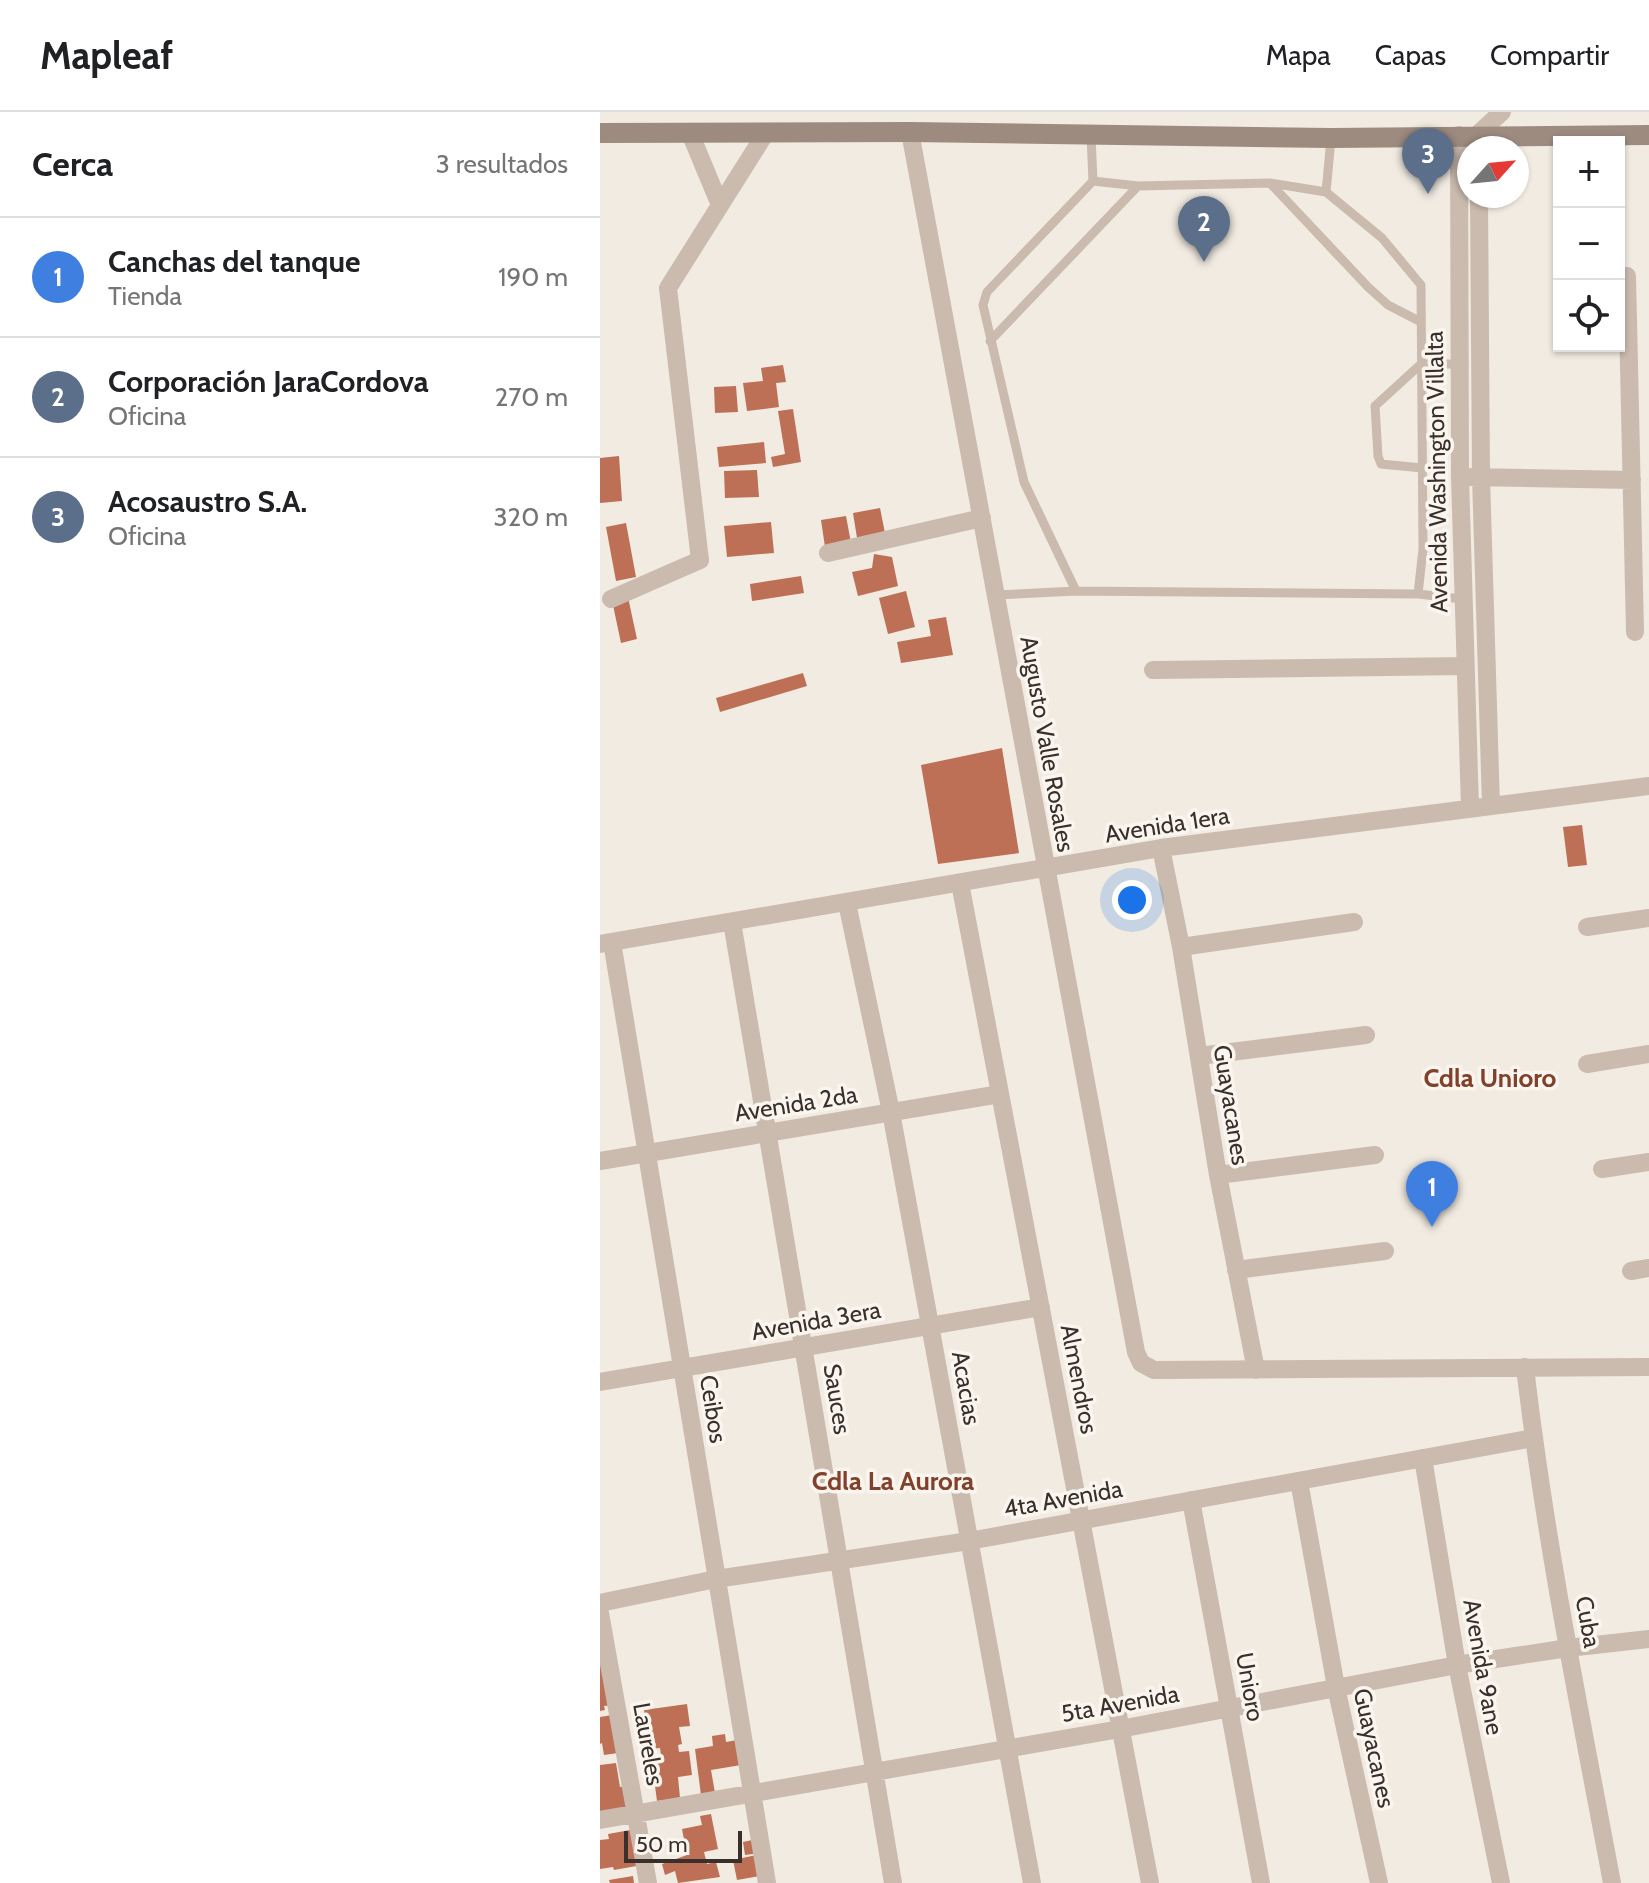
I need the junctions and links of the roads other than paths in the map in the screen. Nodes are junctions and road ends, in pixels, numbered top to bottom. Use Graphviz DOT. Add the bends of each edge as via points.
graph roads {
  1 [pos="1502,112"];
  2 [pos="910,132"];
  3 [pos="600,133"];
  4 [pos="690,133"];
  5 [pos="765,134"];
  6 [pos="1649,135"];
  7 [pos="1091,136"];
  8 [pos="1475,136"];
  9 [pos="1331,138"];
  10 [pos="1529,138"];
  11 [pos="1457,139"];
  12 [pos="1093,181"];
  13 [pos="1270,183"];
  14 [pos="1138,186"];
  15 [pos="1326,192"];
  16 [pos="720,205"];
  17 [pos="1468,208"];
  18 [pos="1479,208"];
  19 [pos="1627,276"];
  20 [pos="1421,322"];
  21 [pos="990,341"];
  22 [pos="1421,364"];
  23 [pos="1459,364"];
  24 [pos="1422,468"];
  25 [pos="1460,477"];
  26 [pos="1481,477"];
  27 [pos="1632,480"];
  28 [pos="982,518"];
  29 [pos="828,553"];
  30 [pos="1076,591"];
  31 [pos="1418,594"];
  32 [pos="996,595"];
  33 [pos="611,599"];
  34 [pos="1463,599"];
  35 [pos="1635,632"];
  36 [pos="1465,666"];
  37 [pos="1153,670"];
  38 [pos="1649,786"];
  39 [pos="1491,806"];
  40 [pos="1470,808"];
  41 [pos="1161,848"];
  42 [pos="1044,870"];
  43 [pos="960,883"];
  44 [pos="847,903"];
  45 [pos="1649,918"];
  46 [pos="732,922"];
  47 [pos="1354,922"];
  48 [pos="1587,927"];
  49 [pos="606,943"];
  50 [pos="1181,947"];
  51 [pos="1366,1035"];
  52 [pos="1649,1054"];
  53 [pos="1199,1056"];
  54 [pos="1587,1064"];
  55 [pos="1000,1094"];
  56 [pos="891,1112"];
  57 [pos="768,1133"];
  58 [pos="647,1153"];
  59 [pos="1375,1155"];
  60 [pos="600,1161"];
  61 [pos="1649,1162"];
  62 [pos="1602,1169"];
  63 [pos="1218,1175"];
  64 [pos="1385,1251"];
  65 [pos="1236,1270"];
  66 [pos="1041,1307"];
  67 [pos="930,1326"];
  68 [pos="804,1347"];
  69 [pos="1525,1367"];
  70 [pos="1649,1367"];
  71 [pos="683,1368"];
  72 [pos="1256,1370"];
  73 [pos="600,1382"];
  74 [pos="1533,1438"];
  75 [pos="1423,1458"];
  76 [pos="1299,1481"];
  77 [pos="1191,1500"];
  78 [pos="1081,1520"];
  79 [pos="969,1541"];
  80 [pos="839,1561"];
  81 [pos="716,1579"];
  82 [pos="600,1603"];
  83 [pos="600,1613"];
  84 [pos="1649,1639"];
  85 [pos="1568,1648"];
  86 [pos="1457,1665"];
  87 [pos="1336,1687"];
  88 [pos="1229,1709"];
  89 [pos="1120,1729"];
  90 [pos="1007,1748"];
  91 [pos="874,1771"];
  92 [pos="752,1794"];
  93 [pos="636,1813"];
  94 [pos="600,1820"];
  95 [pos="648,1883"];
  96 [pos="767,1883"];
  97 [pos="893,1883"];
  98 [pos="1032,1883"];
  99 [pos="1150,1883"];
  100 [pos="1261,1883"];
  101 [pos="1379,1883"];
  102 [pos="1501,1883"];
  103 [pos="1612,1883"];
  1 -- 8 [label="street"];
  2 -- 5 [label="main road"];
  2 -- 7 [label="main road"];
  2 -- 28 [label="street, Augusto Valle Rosales"];
  3 -- 4 [label="main road"];
  4 -- 5 [label="main road"];
  4 -- 16 [label="street"];
  5 -- 16 [label="street"];
  6 -- 10 [label="main road"];
  7 -- 9 [label="main road"];
  7 -- 12 [label="lane"];
  9 -- 11 [label="main road"];
  9 -- 15 [label="lane"];
  12 -- 14 [label="lane"];
  12 -- 21 [label="lane" via="987,292 983,305"];
  13 -- 14 [label="lane"];
  13 -- 15 [label="lane"];
  13 -- 20 [label="lane" via="1368,287"];
  14 -- 21 [label="lane"];
  15 -- 20 [label="lane" via="1382,238 1421,285"];
  16 -- 33 [label="street" via="668,288 700,560"];
  17 -- 23 [label="street, Avenida Washington Villalta"];
  18 -- 26 [label="street, Avenida Washington Villalta"];
  19 -- 27 [label="street"];
  20 -- 22 [label="lane"];
  21 -- 30 [label="lane" via="1024,482"];
  22 -- 23 [label="lane"];
  22 -- 24 [label="lane"];
  22 -- 24 [label="lane" via="1375,406 1381,464"];
  23 -- 25 [label="street, Avenida Washington Villalta"];
  24 -- 31 [label="lane"];
  25 -- 26 [label="street"];
  25 -- 34 [label="street, Avenida Washington Villalta"];
  26 -- 27 [label="street"];
  26 -- 39 [label="street, Avenida Washington Villalta"];
  27 -- 35 [label="street"];
  28 -- 29 [label="street"];
  28 -- 32 [label="street, Augusto Valle Rosales"];
  30 -- 31 [label="lane"];
  30 -- 32 [label="lane"];
  31 -- 34 [label="lane"];
  32 -- 42 [label="street, Augusto Valle Rosales"];
  34 -- 36 [label="street, Avenida Washington Villalta"];
  36 -- 37 [label="street"];
  36 -- 40 [label="street, Avenida Washington Villalta"];
  38 -- 39 [label="street, Avenida 1era"];
  39 -- 40 [label="street, Avenida 1era"];
  40 -- 41 [label="street, Avenida 1era"];
  41 -- 42 [label="street, Avenida 1era"];
  41 -- 50 [label="street, Guayacanes"];
  42 -- 43 [label="street, Avenida 1era"];
  42 -- 72 [label="street, Augusto Valle Rosales" via="1136,1352 1141,1363 1154,1370"];
  43 -- 44 [label="street, Avenida 1era"];
  43 -- 55 [label="street, Almendros"];
  44 -- 46 [label="street, Avenida 1era"];
  44 -- 56 [label="street, Acacias"];
  45 -- 48 [label="street"];
  46 -- 49 [label="street, Avenida 1era"];
  46 -- 57 [label="street, Sauces"];
  47 -- 50 [label="street"];
  49 -- 58 [label="street, Ceibos"];
  50 -- 53 [label="street, Guayacanes"];
  51 -- 53 [label="street"];
  52 -- 54 [label="street"];
  53 -- 63 [label="street, Guayacanes"];
  55 -- 56 [label="street, Avenida 2da"];
  55 -- 66 [label="street, Almendros"];
  56 -- 57 [label="street, Avenida 2da"];
  56 -- 67 [label="street, Acacias"];
  57 -- 58 [label="street, Avenida 2da"];
  57 -- 68 [label="street, Sauces"];
  58 -- 60 [label="street, Avenida 2da"];
  58 -- 71 [label="street, Ceibos"];
  59 -- 63 [label="street"];
  61 -- 62 [label="street"];
  63 -- 65 [label="street, Guayacanes"];
  64 -- 65 [label="street"];
  65 -- 72 [label="street, Guayacanes"];
  66 -- 67 [label="street, Avenida 3era"];
  66 -- 78 [label="street, Almendros"];
  67 -- 68 [label="street, Avenida 3era"];
  67 -- 79 [label="street, Acacias"];
  68 -- 71 [label="street, Avenida 3era"];
  68 -- 80 [label="street, Sauces"];
  69 -- 70 [label="street"];
  69 -- 72 [label="street"];
  69 -- 74 [label="street, Cuba"];
  71 -- 73 [label="street, Avenida 3era"];
  71 -- 81 [label="street, Ceibos"];
  74 -- 75 [label="street, 4ta Avenida"];
  74 -- 85 [label="street, Cuba"];
  75 -- 76 [label="street, 4ta Avenida"];
  75 -- 86 [label="street, Avenida 9ane"];
  76 -- 77 [label="street, 4ta Avenida"];
  76 -- 87 [label="street, Guayacanes"];
  77 -- 78 [label="street, 4ta Avenida"];
  77 -- 88 [label="street, Unioro"];
  78 -- 79 [label="street, 4ta Avenida"];
  78 -- 89 [label="street, Almendros"];
  79 -- 80 [label="street, 4ta Avenida"];
  79 -- 90 [label="street, Acacias"];
  80 -- 81 [label="street, 4ta Avenida"];
  80 -- 91 [label="street, Sauces"];
  81 -- 82 [label="street, 4ta Avenida"];
  81 -- 92 [label="street, Ceibos"];
  83 -- 93 [label="street, Laureles"];
  84 -- 85 [label="street, 5ta Avenida"];
  85 -- 86 [label="street, 5ta Avenida"];
  85 -- 103 [label="street, Cuba"];
  86 -- 87 [label="street, 5ta Avenida"];
  86 -- 102 [label="street, Avenida 9ane"];
  87 -- 88 [label="street, 5ta Avenida"];
  87 -- 101 [label="street, Guayacanes"];
  88 -- 89 [label="street, 5ta Avenida"];
  88 -- 100 [label="street, Unioro"];
  89 -- 90 [label="street, 5ta Avenida"];
  89 -- 99 [label="street, Almendros"];
  90 -- 91 [label="street, 5ta Avenida"];
  90 -- 98 [label="street, Acacias"];
  91 -- 92 [label="street, 5ta Avenida"];
  91 -- 97 [label="street, Sauces"];
  92 -- 93 [label="street, 5ta Avenida"];
  92 -- 96 [label="street, Ceibos"];
  93 -- 94 [label="street, 5ta Avenida"];
  93 -- 95 [label="street, Laureles"];
}
